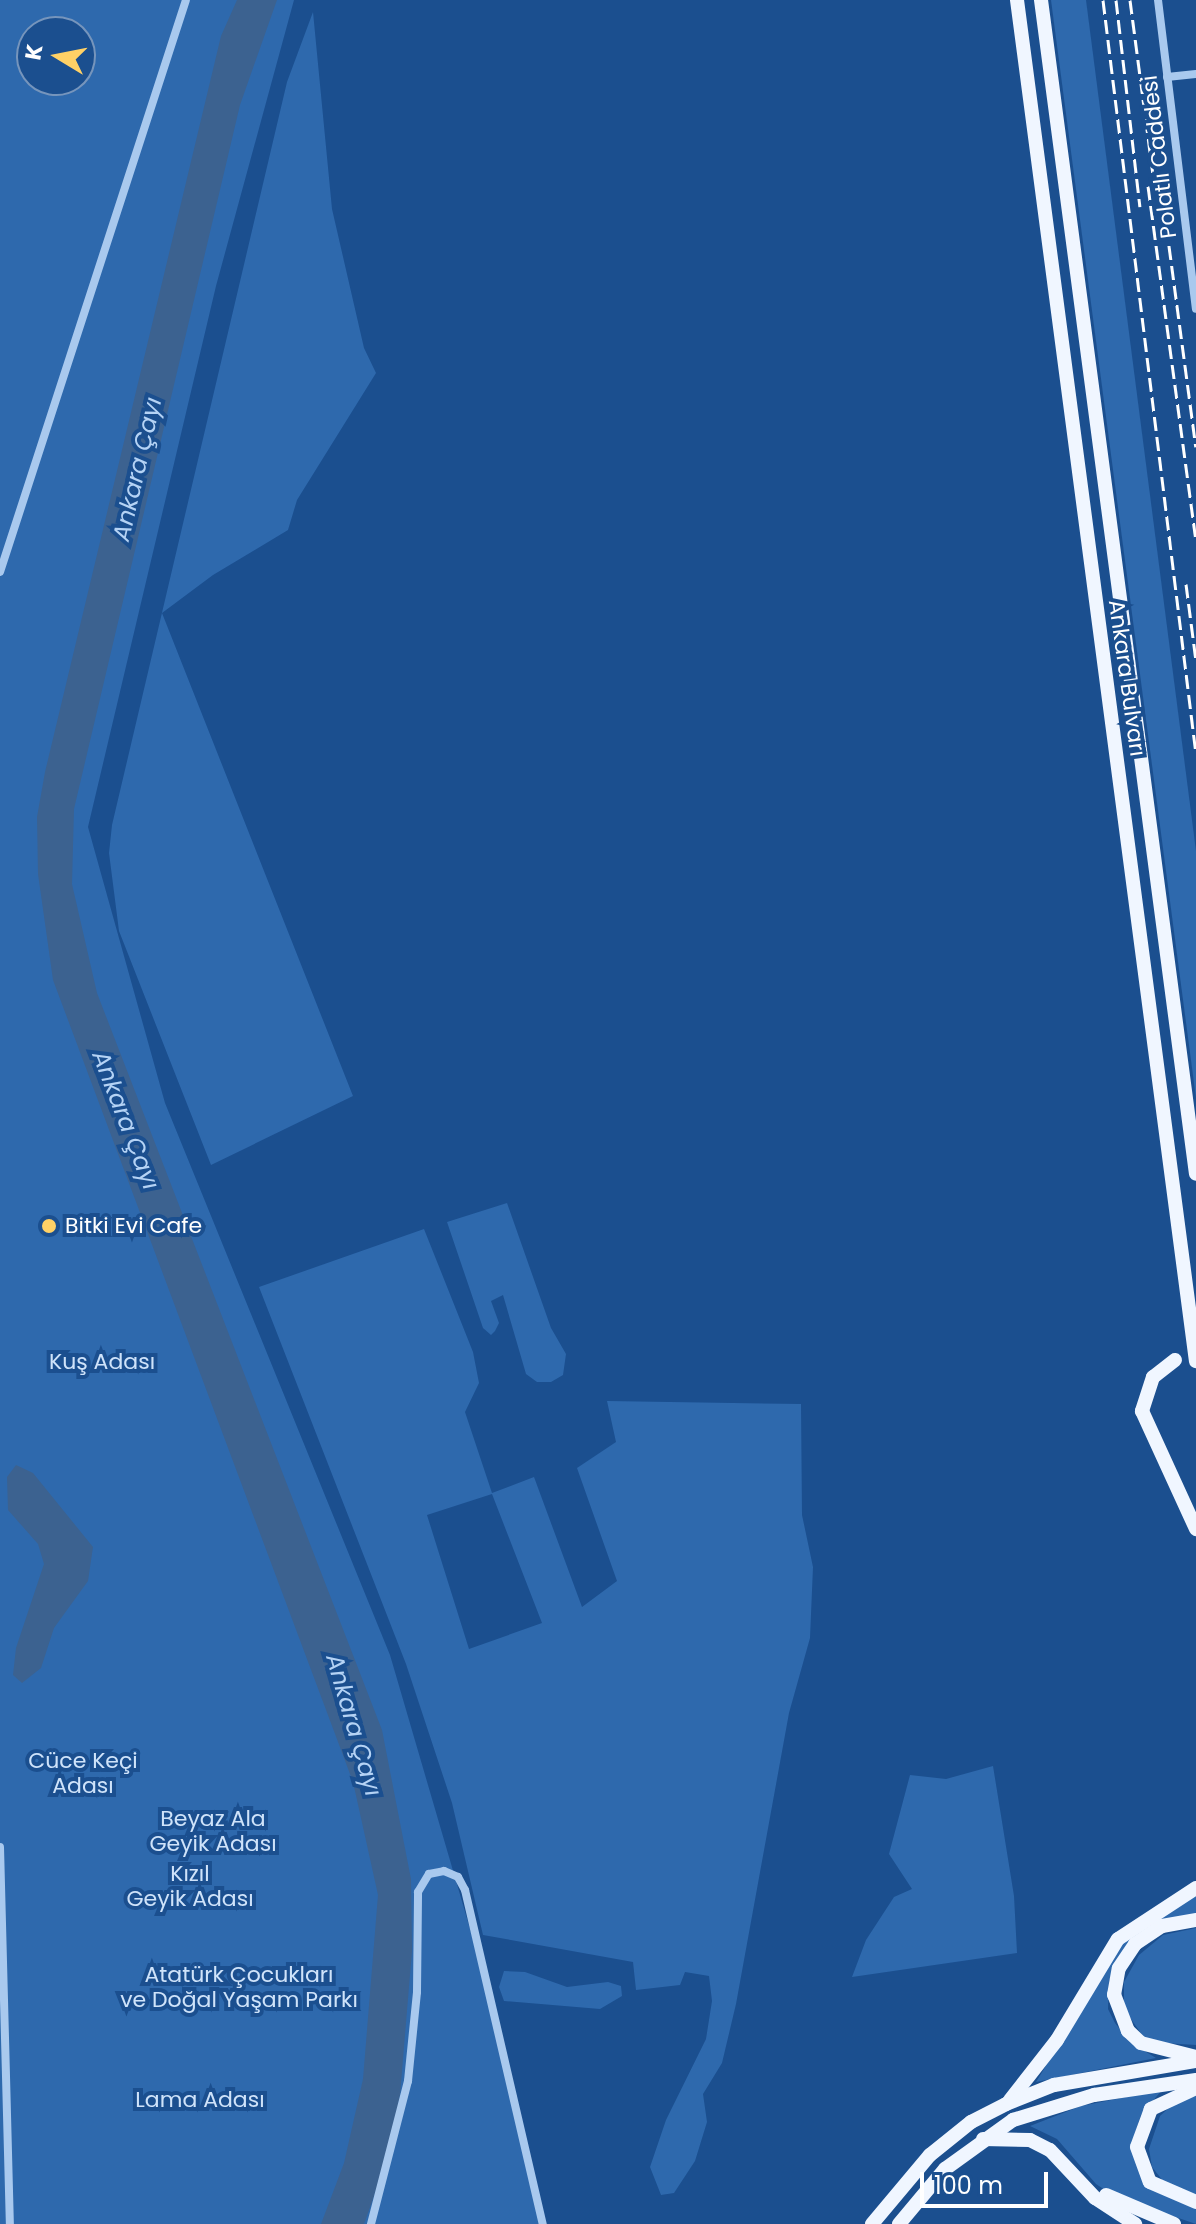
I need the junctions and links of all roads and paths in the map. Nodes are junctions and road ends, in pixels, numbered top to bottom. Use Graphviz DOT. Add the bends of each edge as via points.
graph roads {
  1 [pos="186,0"];
  2 [pos="1017,0"];
  3 [pos="1041,0"];
  4 [pos="1158,0"];
  5 [pos="1196,74"];
  6 [pos="1167,77"];
  7 [pos="1192,242"];
  8 [pos="1196,309"];
  9 [pos="0,572"];
  10 [pos="1196,1174"];
  11 [pos="1175,1360"];
  12 [pos="1196,1361"];
  13 [pos="1196,1529"];
  14 [pos="0,1847"];
  15 [pos="1196,1888"];
  16 [pos="1196,1920"];
  17 [pos="1196,2059"];
  18 [pos="1196,2080"];
  19 [pos="1196,2088"];
  20 [pos="1006,2104"];
  21 [pos="983,2139"];
  22 [pos="1069,2170"];
  23 [pos="1196,2202"];
  24 [pos="10,2224"];
  25 [pos="371,2224"];
  26 [pos="543,2224"];
  27 [pos="872,2224"];
  28 [pos="899,2224"];
  29 [pos="1135,2224"];
  30 [pos="1174,2224"];
  1 -- 9 [label="street"];
  2 -- 12 [label="main road, Ankara Bulvarı"];
  3 -- 10 [label="main road, Ankara Bulvarı"];
  4 -- 6 [label="street, Polatlı Caddesi"];
  5 -- 6 [label="street"];
  6 -- 7 [label="street, Polatlı Caddesi"];
  7 -- 8 [label="street, Polatlı Caddesi"];
  11 -- 13 [label="main road" via="1153,1377 1142,1411"];
  14 -- 24 [label="street"];
  15 -- 20 [label="main road" via="1118,1939 1057,2040"];
  16 -- 17 [label="main road" via="1162,1926 1135,1944 1119,1968 1114,1995 1128,2031 1141,2043"];
  17 -- 20 [label="main road" via="1054,2085"];
  18 -- 21 [label="main road" via="1041,2108"];
  19 -- 23 [label="main road" via="1151,2109 1137,2147 1150,2182"];
  20 -- 27 [label="main road" via="971,2122 930,2155"];
  21 -- 22 [label="main road" via="1030,2140"];
  21 -- 28 [label="main road" via="945,2169"];
  22 -- 29 [label="main road" via="1095,2198"];
  22 -- 30 [label="main road" via="1128,2209"];
  25 -- 26 [label="street" via="408,2081 418,1892 429,1874 444,1871 458,1877 465,1890"];
}
